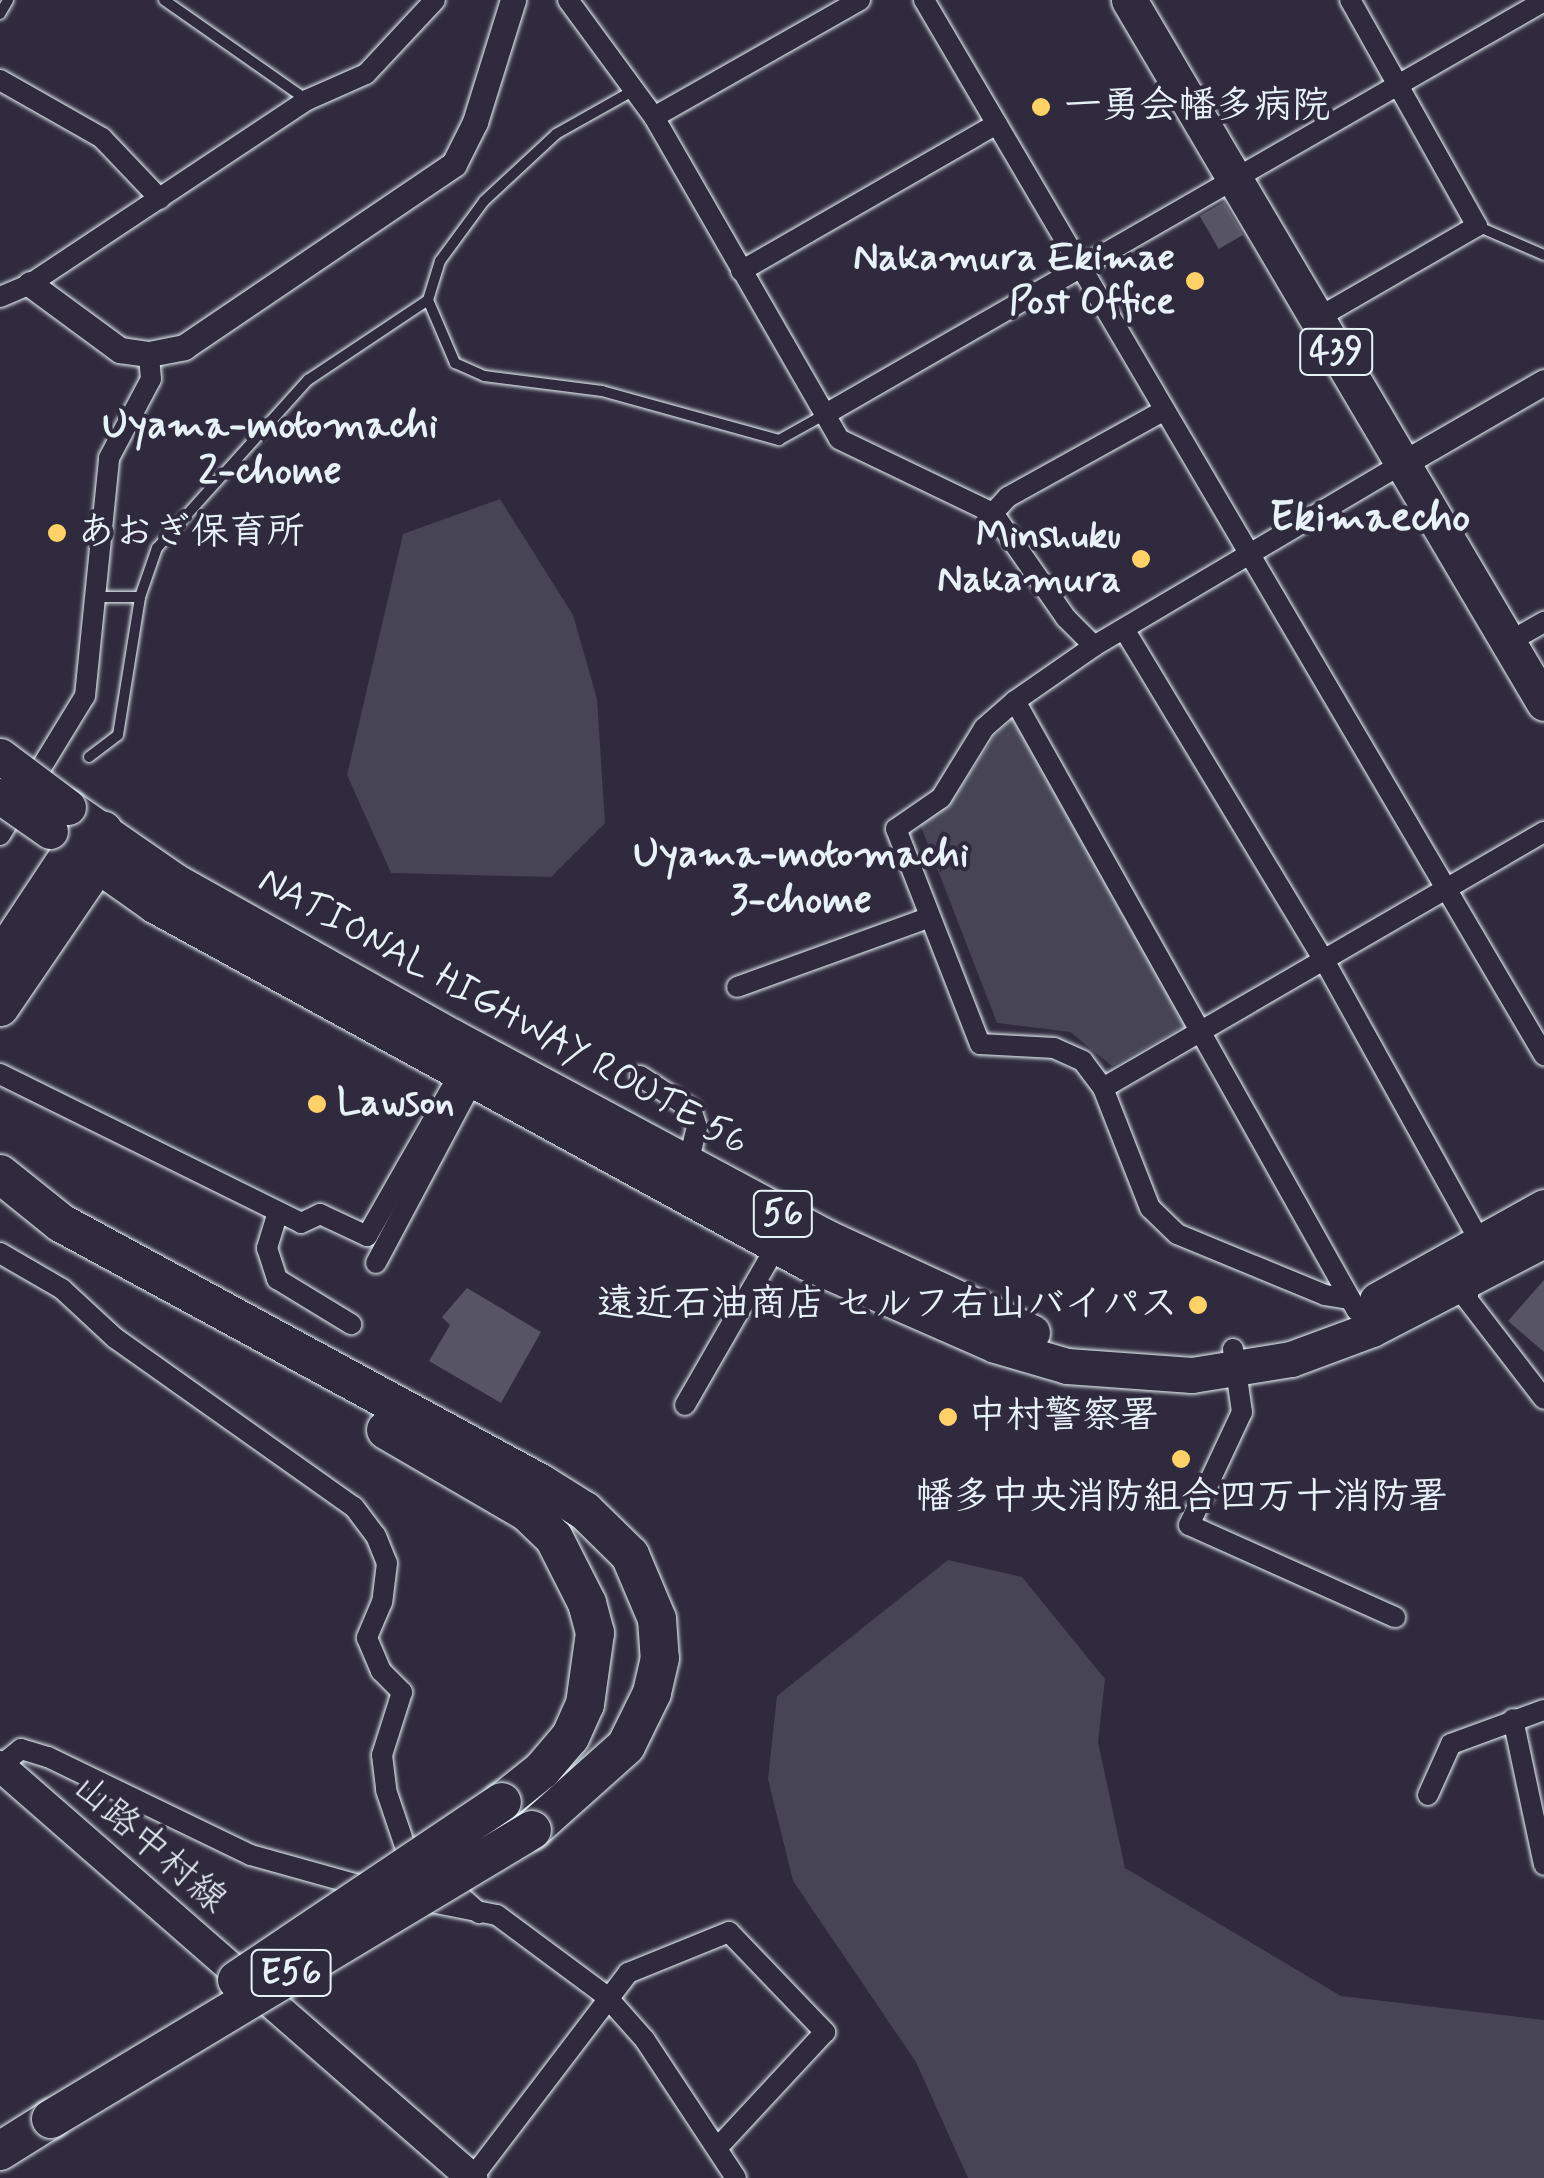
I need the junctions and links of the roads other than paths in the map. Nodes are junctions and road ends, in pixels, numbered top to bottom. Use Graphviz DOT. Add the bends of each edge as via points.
graph roads {
  1 [pos="8,0"];
  2 [pos="164,0"];
  3 [pos="434,0"];
  4 [pos="513,0"];
  5 [pos="568,0"];
  6 [pos="860,0"];
  7 [pos="924,0"];
  8 [pos="1129,0"];
  9 [pos="1350,0"];
  10 [pos="1544,0"];
  11 [pos="0,14"];
  12 [pos="0,80"];
  13 [pos="1399,83"];
  14 [pos="635,90"];
  15 [pos="308,100"];
  16 [pos="654,117"];
  17 [pos="996,124"];
  18 [pos="1234,181"];
  19 [pos="160,198"];
  20 [pos="1478,226"];
  21 [pos="1544,255"];
  22 [pos="1081,268"];
  23 [pos="741,271"];
  24 [pos="30,284"];
  25 [pos="0,298"];
  26 [pos="428,300"];
  27 [pos="1316,319"];
  28 [pos="150,354"];
  29 [pos="1544,382"];
  30 [pos="1165,410"];
  31 [pos="824,416"];
  32 [pos="1402,464"];
  33 [pos="993,514"];
  34 [pos="1250,556"];
  35 [pos="95,597"];
  36 [pos="140,598"];
  37 [pos="1544,622"];
  38 [pos="1124,629"];
  39 [pos="1508,643"];
  40 [pos="1094,646"];
  41 [pos="1015,702"];
  42 [pos="1544,703"];
  43 [pos="0,756"];
  44 [pos="89,757"];
  45 [pos="0,796"];
  46 [pos="1544,832"];
  47 [pos="0,835"];
  48 [pos="78,836"];
  49 [pos="1446,890"];
  50 [pos="930,918"];
  51 [pos="0,960"];
  52 [pos="1324,960"];
  53 [pos="737,986"];
  54 [pos="0,1007"];
  55 [pos="1200,1032"];
  56 [pos="1544,1055"];
  57 [pos="471,1070"];
  58 [pos="0,1074"];
  59 [pos="640,1076"];
  60 [pos="1104,1088"];
  61 [pos="688,1162"];
  62 [pos="0,1174"];
  63 [pos="1544,1207"];
  64 [pos="0,1210"];
  65 [pos="278,1212"];
  66 [pos="784,1232"];
  67 [pos="1544,1240"];
  68 [pos="1480,1241"];
  69 [pos="0,1253"];
  70 [pos="376,1263"];
  71 [pos="1470,1278"];
  72 [pos="1353,1305"];
  73 [pos="351,1324"];
  74 [pos="1234,1360"];
  75 [pos="1544,1398"];
  76 [pos="685,1405"];
  77 [pos="1395,1617"];
  78 [pos="1544,1710"];
  79 [pos="1513,1719"];
  80 [pos="0,1766"];
  81 [pos="1428,1794"];
  82 [pos="1544,1865"];
  83 [pos="480,1912"];
  84 [pos="606,1996"];
  85 [pos="51,2119"];
  86 [pos="718,2147"];
  87 [pos="0,2151"];
  88 [pos="472,2178"];
  89 [pos="736,2178"];
  1 -- 11 [label="lane"];
  2 -- 15 [label="lane"];
  3 -- 15 [label="street" via="366,74"];
  4 -- 28 [label="street" via="475,122 454,164 184,346"];
  5 -- 14 [label="street"];
  6 -- 16 [label="street"];
  7 -- 17 [label="street"];
  8 -- 18 [label="highway, 439"];
  9 -- 13 [label="street"];
  10 -- 13 [label="street"];
  12 -- 19 [label="street" via="102,138"];
  13 -- 18 [label="street"];
  13 -- 20 [label="street"];
  14 -- 16 [label="street"];
  14 -- 26 [label="lane" via="556,134 484,200 440,261"];
  15 -- 19 [label="street"];
  16 -- 23 [label="street"];
  17 -- 22 [label="street"];
  17 -- 23 [label="street"];
  18 -- 22 [label="street"];
  18 -- 27 [label="highway, 439"];
  19 -- 24 [label="street"];
  20 -- 21 [label="lane"];
  20 -- 27 [label="street"];
  22 -- 30 [label="street"];
  22 -- 31 [label="street"];
  23 -- 31 [label="street"];
  24 -- 25 [label="street"];
  24 -- 28 [label="street" via="120,350"];
  26 -- 31 [label="lane" via="455,363 484,376 602,391 778,440"];
  26 -- 36 [label="lane" via="308,380 157,548"];
  27 -- 32 [label="highway, 439"];
  28 -- 35 [label="street" via="151,379 109,458"];
  29 -- 32 [label="street"];
  30 -- 33 [label="street" via="1008,498"];
  30 -- 34 [label="street"];
  31 -- 33 [label="street" via="839,439 873,459"];
  32 -- 34 [label="street"];
  32 -- 39 [label="highway, 439"];
  33 -- 40 [label="street" via="1066,618"];
  34 -- 38 [label="street"];
  34 -- 49 [label="street"];
  35 -- 36 [label="lane"];
  35 -- 47 [label="street" via="85,696"];
  36 -- 44 [label="lane" via="118,735"];
  37 -- 39 [label="street"];
  38 -- 40 [label="street"];
  38 -- 52 [label="street"];
  39 -- 42 [label="highway, 439"];
  40 -- 41 [label="street"];
  41 -- 50 [label="street" via="984,728 941,798 896,829"];
  41 -- 55 [label="street"];
  43 -- 48 [label="highway, NATIONAL HIGHWAY ROUTE 56 / 56, bridge"];
  45 -- 48 [label="highway, NATIONAL HIGHWAY ROUTE 56 / 56, bridge"];
  46 -- 49 [label="street"];
  48 -- 51 [label="highway"];
  48 -- 54 [label="highway"];
  48 -- 57 [label="highway, NATIONAL HIGHWAY ROUTE 56 / 56" via="175,881"];
  49 -- 52 [label="street"];
  49 -- 56 [label="street"];
  50 -- 53 [label="street"];
  50 -- 60 [label="street" via="980,1044 1054,1048 1083,1061"];
  52 -- 55 [label="street"];
  52 -- 68 [label="street"];
  55 -- 60 [label="street"];
  55 -- 72 [label="street"];
  57 -- 61 [label="highway, NATIONAL HIGHWAY ROUTE 56 / 56"];
  57 -- 65 [label="street" via="366,1236 320,1214 301,1222"];
  57 -- 66 [label="highway, NATIONAL HIGHWAY ROUTE 56 / 56"];
  57 -- 70 [label="street"];
  58 -- 65 [label="street"];
  59 -- 61 [label="street" via="691,1110 697,1127"];
  60 -- 72 [label="street" via="1150,1208 1177,1234"];
  61 -- 66 [label="highway, NATIONAL HIGHWAY ROUTE 56 / 56"];
  62 -- 85 [label="highway, E56, bridge" via="61,1224 584,1511 630,1555 658,1619 652,1693 626,1746 532,1830"];
  63 -- 68 [label="highway, NATIONAL HIGHWAY ROUTE 56 / 56"];
  64 -- 85 [label="highway, E56, bridge" via="48,1243 475,1479 554,1538 587,1603 594,1666 570,1737 502,1802 285,1945"];
  65 -- 73 [label="street" via="267,1248 277,1279"];
  66 -- 74 [label="highway, NATIONAL HIGHWAY ROUTE 56 / 56" via="945,1325 1067,1366 1192,1376"];
  66 -- 76 [label="street"];
  67 -- 71 [label="highway, NATIONAL HIGHWAY ROUTE 56 / 56"];
  68 -- 71 [label="street"];
  68 -- 72 [label="highway, NATIONAL HIGHWAY ROUTE 56 / 56"];
  69 -- 83 [label="street" via="62,1290 114,1338 354,1507 376,1536 387,1563 382,1602 366,1638 402,1692 382,1755 386,1790 405,1846"];
  71 -- 74 [label="highway, NATIONAL HIGHWAY ROUTE 56 / 56" via="1357,1335"];
  71 -- 75 [label="street" via="1467,1299"];
  72 -- 74 [label="highway, NATIONAL HIGHWAY ROUTE 56 / 56"];
  74 -- 77 [label="street" via="1242,1412 1189,1525"];
  78 -- 79 [label="street"];
  79 -- 81 [label="street" via="1451,1744"];
  79 -- 82 [label="street"];
  80 -- 83 [label="street" via="21,1749 48,1757 251,1855"];
  80 -- 88 [label="main road, 山路中村線"];
  83 -- 84 [label="street" via="533,1936"];
  84 -- 86 [label="street"];
  84 -- 86 [label="street" via="628,1973 728,1932 826,2032"];
  84 -- 88 [label="street"];
  85 -- 87 [label="highway, E56"];
  86 -- 89 [label="street"];
}
